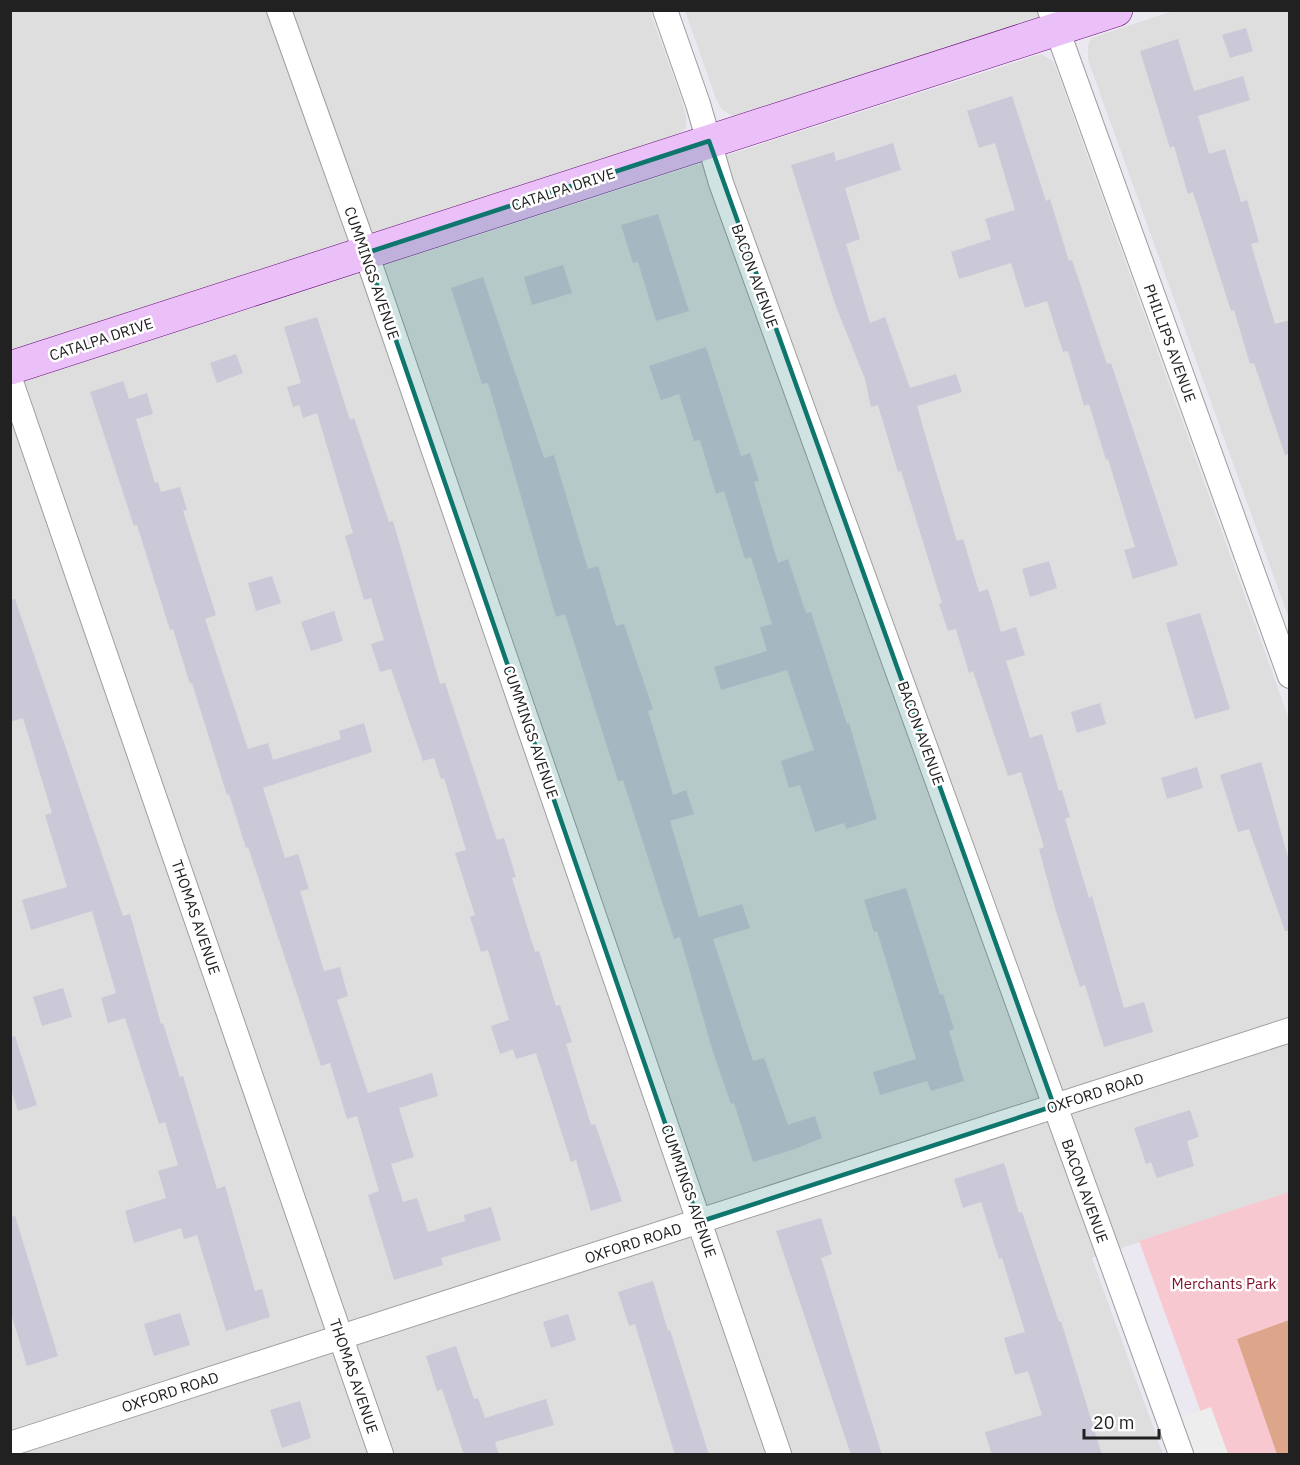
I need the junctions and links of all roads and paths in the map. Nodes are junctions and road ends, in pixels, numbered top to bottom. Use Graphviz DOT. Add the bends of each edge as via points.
graph roads {
  1 [pos="279,10"];
  2 [pos="665,10"];
  3 [pos="1116,10"];
  4 [pos="1053,20"];
  5 [pos="709,141"];
  6 [pos="366,254"];
  7 [pos="10,368"];
  8 [pos="10,378"];
  9 [pos="1290,676"];
  10 [pos="1290,1030"];
  11 [pos="1054,1106"];
  12 [pos="699,1222"];
  13 [pos="341,1337"];
  14 [pos="10,1444"];
  15 [pos="381,1455"];
  16 [pos="779,1455"];
  17 [pos="1180,1455"];
  1 -- 6 [label="street, CUMMINGS AVENUE"];
  2 -- 5 [label="street, BACON AVENUE"];
  3 -- 4 [label="street, CATALPA DRIVE"];
  4 -- 5 [label="street, CATALPA DRIVE"];
  4 -- 9 [label="street, PHILLIPS AVENUE"];
  5 -- 6 [label="street, CATALPA DRIVE"];
  5 -- 11 [label="street, BACON AVENUE"];
  6 -- 7 [label="street, CATALPA DRIVE"];
  6 -- 12 [label="street, CUMMINGS AVENUE"];
  8 -- 13 [label="street, THOMAS AVENUE"];
  10 -- 11 [label="street, OXFORD ROAD"];
  11 -- 12 [label="street, OXFORD ROAD"];
  11 -- 17 [label="street, BACON AVENUE"];
  12 -- 13 [label="street, OXFORD ROAD"];
  12 -- 16 [label="street, CUMMINGS AVENUE"];
  13 -- 14 [label="street, OXFORD ROAD"];
  13 -- 15 [label="street, THOMAS AVENUE"];
}
